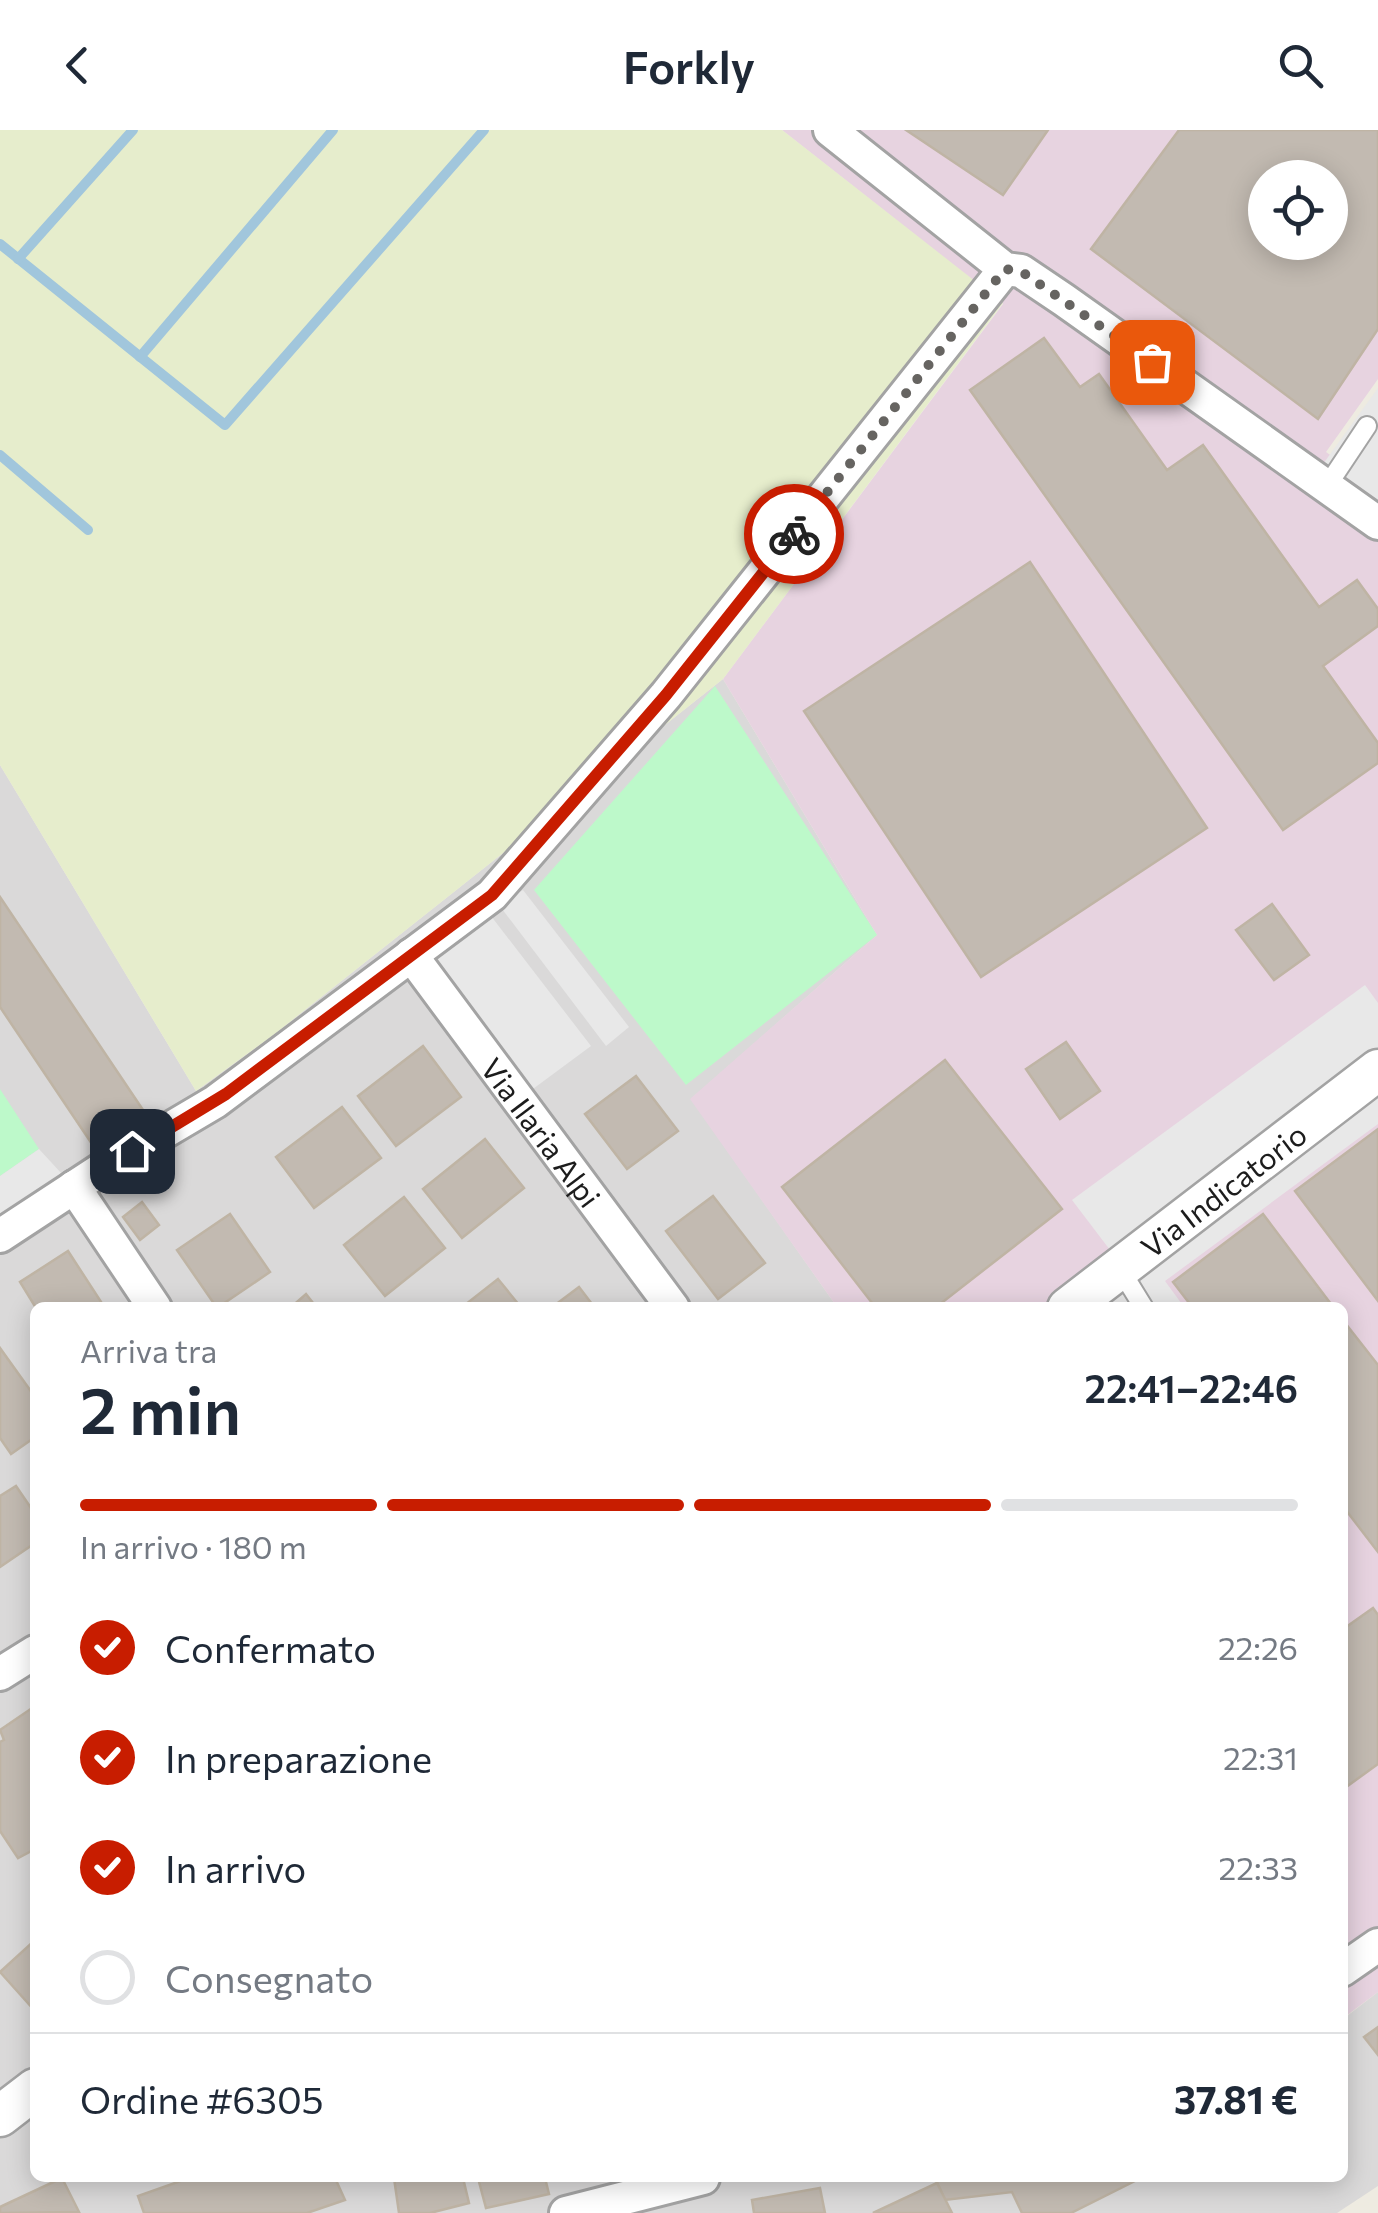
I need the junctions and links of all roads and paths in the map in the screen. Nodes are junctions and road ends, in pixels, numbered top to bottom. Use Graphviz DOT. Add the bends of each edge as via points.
graph roads {
  1 [pos="830,130"];
  2 [pos="1005,269"];
  3 [pos="1366,426"];
  4 [pos="1327,486"];
  5 [pos="1378,523"];
  6 [pos="411,955"];
  7 [pos="1378,1070"];
  8 [pos="74,1187"];
  9 [pos="0,1236"];
  10 [pos="1120,1268"];
  11 [pos="151,1302"];
  12 [pos="669,1302"];
  13 [pos="1076,1302"];
  14 [pos="1140,1302"];
  15 [pos="30,1655"];
  16 [pos="0,1674"];
  17 [pos="1378,1945"];
  18 [pos="1348,1966"];
  19 [pos="30,2093"];
  20 [pos="0,2116"];
  21 [pos="687,2182"];
  22 [pos="566,2213"];
  1 -- 2 [label="street"];
  2 -- 4 [label="street" via="1022,272"];
  2 -- 6 [label="street" via="666,695 492,895"];
  3 -- 4 [label="lane"];
  4 -- 5 [label="street"];
  6 -- 8 [label="street" via="215,1102"];
  6 -- 12 [label="street, Via Ilaria Alpi"];
  7 -- 10 [label="street, Via Indicatorio"];
  8 -- 9 [label="street"];
  8 -- 11 [label="street"];
  10 -- 13 [label="street, Via Indicatorio"];
  10 -- 14 [label="lane"];
  15 -- 16 [label="street"];
  17 -- 18 [label="street"];
  19 -- 20 [label="street"];
  21 -- 22 [label="street"];
}
